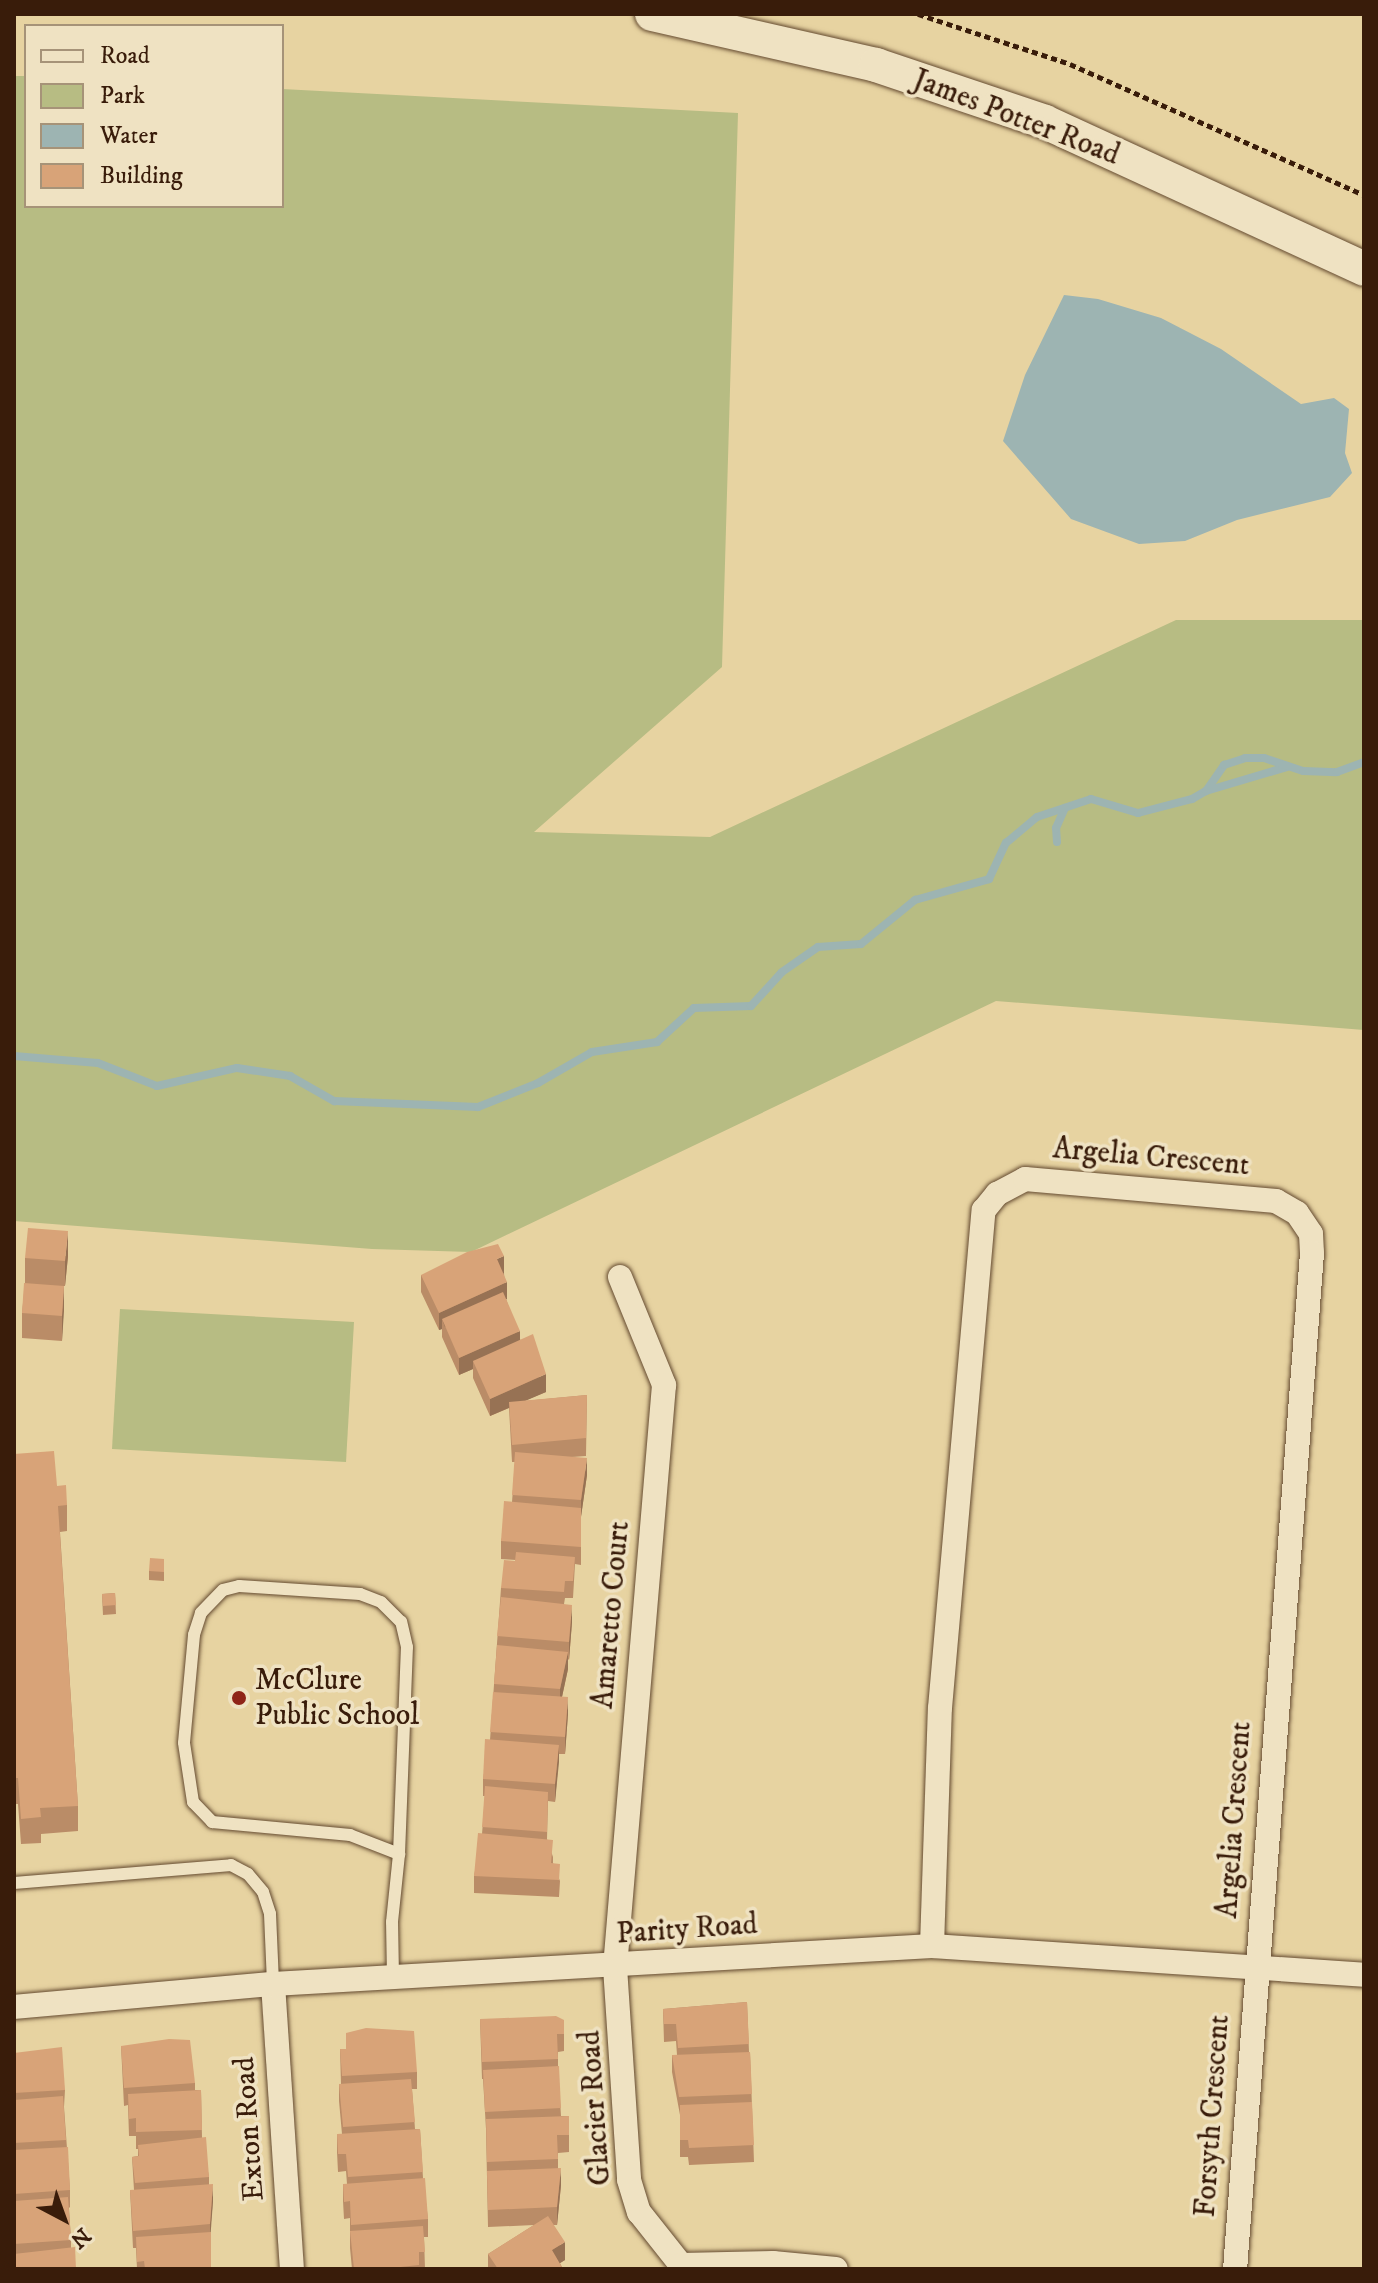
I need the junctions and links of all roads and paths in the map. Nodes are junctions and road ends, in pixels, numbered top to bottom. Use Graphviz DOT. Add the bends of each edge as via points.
graph roads {
  1 [pos="652,14"];
  2 [pos="918,14"];
  3 [pos="1364,195"];
  4 [pos="1364,269"];
  5 [pos="620,1277"];
  6 [pos="399,1854"];
  7 [pos="14,1883"];
  8 [pos="932,1946"];
  9 [pos="615,1967"];
  10 [pos="1256,1968"];
  11 [pos="1364,1975"];
  12 [pos="393,1977"];
  13 [pos="273,1984"];
  14 [pos="14,2007"];
  15 [pos="292,2269"];
  16 [pos="836,2269"];
  17 [pos="1235,2269"];
  1 -- 4 [label="main road, James Potter Road" via="876,65 1045,122"];
  2 -- 3 [label="path" via="1070,64"];
  5 -- 9 [label="street, Amaretto Court" via="664,1385"];
  6 -- 6 [label="lane" via="407,1647 401,1622 381,1602 360,1594 239,1586 223,1590 201,1613 194,1635 184,1743 193,1802 212,1822 350,1835"];
  6 -- 12 [label="lane"];
  7 -- 13 [label="lane" via="231,1865 248,1874 263,1892 270,1914"];
  8 -- 9 [label="street, Parity Road"];
  8 -- 10 [label="street, Parity Road"];
  8 -- 10 [label="street, Argelia Crescent" via="940,1708 979,1241 984,1210 997,1194 1025,1179 1276,1201 1297,1213 1311,1234"];
  9 -- 12 [label="street, Parity Road"];
  9 -- 16 [label="street, Glacier Road" via="629,2180 657,2241 681,2265 773,2263"];
  10 -- 11 [label="street, Parity Road"];
  10 -- 17 [label="street, Forsyth Crescent"];
  12 -- 13 [label="street, Parity Road"];
  13 -- 14 [label="street, Parity Road"];
  13 -- 15 [label="street, Exton Road"];
}
